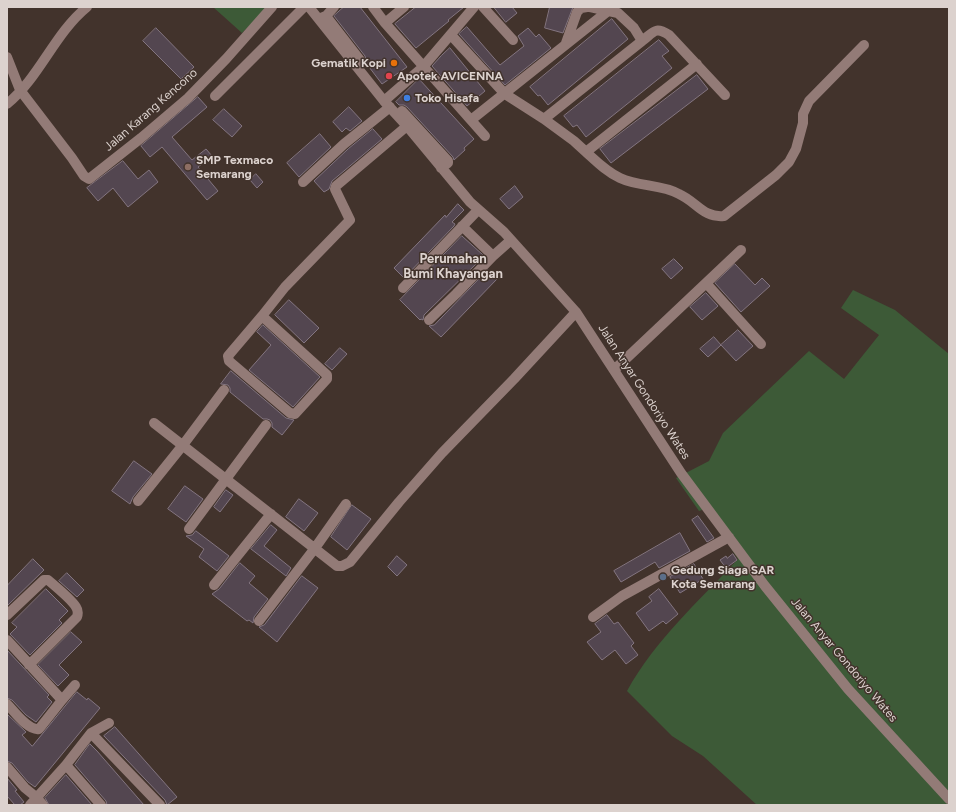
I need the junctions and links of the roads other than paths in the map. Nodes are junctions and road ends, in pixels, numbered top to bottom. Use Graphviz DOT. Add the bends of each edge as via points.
graph roads {
  1 [pos="87,7"];
  2 [pos="272,7"];
  3 [pos="304,7"];
  4 [pos="309,7"];
  5 [pos="334,7"];
  6 [pos="373,7"];
  7 [pos="404,7"];
  8 [pos="474,7"];
  9 [pos="483,7"];
  10 [pos="588,7"];
  11 [pos="608,11"];
  12 [pos="322,17"];
  13 [pos="385,23"];
  14 [pos="451,35"];
  15 [pos="513,40"];
  16 [pos="642,41"];
  17 [pos="566,43"];
  18 [pos="864,45"];
  19 [pos="7,57"];
  20 [pos="697,64"];
  21 [pos="423,67"];
  22 [pos="20,90"];
  23 [pos="505,94"];
  24 [pos="726,95"];
  25 [pos="215,96"];
  26 [pos="387,102"];
  27 [pos="7,104"];
  28 [pos="544,119"];
  29 [pos="470,120"];
  30 [pos="407,126"];
  31 [pos="485,136"];
  32 [pos="586,152"];
  33 [pos="441,168"];
  34 [pos="303,182"];
  35 [pos="478,210"];
  36 [pos="462,226"];
  37 [pos="511,240"];
  38 [pos="741,250"];
  39 [pos="493,256"];
  40 [pos="706,283"];
  41 [pos="402,288"];
  42 [pos="576,312"];
  43 [pos="262,316"];
  44 [pos="429,320"];
  45 [pos="760,344"];
  46 [pos="614,370"];
  47 [pos="224,390"];
  48 [pos="154,423"];
  49 [pos="266,425"];
  50 [pos="183,445"];
  51 [pos="226,479"];
  52 [pos="138,501"];
  53 [pos="346,504"];
  54 [pos="271,514"];
  55 [pos="189,529"];
  56 [pos="729,537"];
  57 [pos="315,548"];
  58 [pos="214,585"];
  59 [pos="7,615"];
  60 [pos="594,618"];
  61 [pos="259,621"];
  62 [pos="7,640"];
  63 [pos="29,665"];
  64 [pos="75,685"];
  65 [pos="62,700"];
  66 [pos="7,704"];
  67 [pos="109,724"];
  68 [pos="91,733"];
  69 [pos="66,765"];
  70 [pos="7,767"];
  71 [pos="949,799"];
  72 [pos="37,802"];
  73 [pos="101,805"];
  74 [pos="160,805"];
  1 -- 22 [label="street" via="58,38 32,78"];
  2 -- 22 [label="street, Jalan Karang Kencono" via="188,98 89,179 84,176"];
  3 -- 25 [label="street"];
  4 -- 12 [label="street, Jalan Anyar Gondoriyo Wates"];
  5 -- 12 [label="street"];
  6 -- 13 [label="street"];
  7 -- 13 [label="street"];
  8 -- 14 [label="street"];
  9 -- 15 [label="street"];
  10 -- 11 [label="street"];
  10 -- 17 [label="street" via="580,8 577,12"];
  11 -- 16 [label="street" via="618,13 634,28"];
  11 -- 17 [label="street"];
  12 -- 26 [label="street, Jalan Anyar Gondoriyo Wates"];
  13 -- 21 [label="street"];
  14 -- 21 [label="street"];
  14 -- 23 [label="street"];
  16 -- 20 [label="street" via="656,30 660,30 672,38"];
  16 -- 28 [label="street"];
  17 -- 23 [label="street"];
  18 -- 32 [label="street" via="809,101 802,114 803,123 796,149 789,162 724,216 708,214 680,194 621,178 605,169"];
  19 -- 22 [label="street"];
  20 -- 24 [label="street"];
  20 -- 32 [label="street"];
  21 -- 26 [label="street"];
  21 -- 29 [label="street"];
  22 -- 27 [label="street"];
  23 -- 28 [label="street"];
  23 -- 29 [label="street"];
  26 -- 30 [label="street, Jalan Anyar Gondoriyo Wates"];
  26 -- 33 [label="street" via="448,161"];
  26 -- 34 [label="street"];
  28 -- 32 [label="street" via="574,140"];
  29 -- 31 [label="street"];
  30 -- 33 [label="street, Jalan Anyar Gondoriyo Wates"];
  30 -- 43 [label="street" via="336,186 350,220 285,287"];
  33 -- 35 [label="street, Jalan Anyar Gondoriyo Wates"];
  35 -- 36 [label="street"];
  35 -- 37 [label="street, Jalan Anyar Gondoriyo Wates"];
  36 -- 39 [label="street"];
  36 -- 41 [label="street"];
  37 -- 39 [label="street"];
  37 -- 42 [label="street, Jalan Anyar Gondoriyo Wates"];
  38 -- 40 [label="street"];
  39 -- 44 [label="street"];
  40 -- 45 [label="street"];
  40 -- 46 [label="street"];
  42 -- 46 [label="street, Jalan Anyar Gondoriyo Wates"];
  42 -- 57 [label="street" via="442,453 350,562 337,566"];
  43 -- 43 [label="street" via="228,359 290,413 295,414 327,379 327,375"];
  46 -- 56 [label="street, Jalan Anyar Gondoriyo Wates" via="681,473"];
  47 -- 50 [label="street"];
  48 -- 50 [label="street"];
  49 -- 51 [label="street"];
  50 -- 51 [label="street"];
  50 -- 52 [label="street"];
  51 -- 54 [label="street"];
  51 -- 55 [label="street"];
  53 -- 57 [label="street"];
  54 -- 57 [label="street"];
  54 -- 58 [label="street"];
  56 -- 60 [label="street" via="622,596"];
  56 -- 71 [label="street, Jalan Anyar Gondoriyo Wates" via="848,689"];
  57 -- 61 [label="street"];
  59 -- 63 [label="street" via="44,580 54,585 76,607 77,617"];
  62 -- 63 [label="street"];
  63 -- 65 [label="street"];
  64 -- 65 [label="street"];
  65 -- 66 [label="street" via="39,729 35,730"];
  67 -- 68 [label="street"];
  68 -- 69 [label="street"];
  68 -- 74 [label="street"];
  69 -- 72 [label="street"];
  69 -- 73 [label="street"];
  70 -- 72 [label="street"];
}
